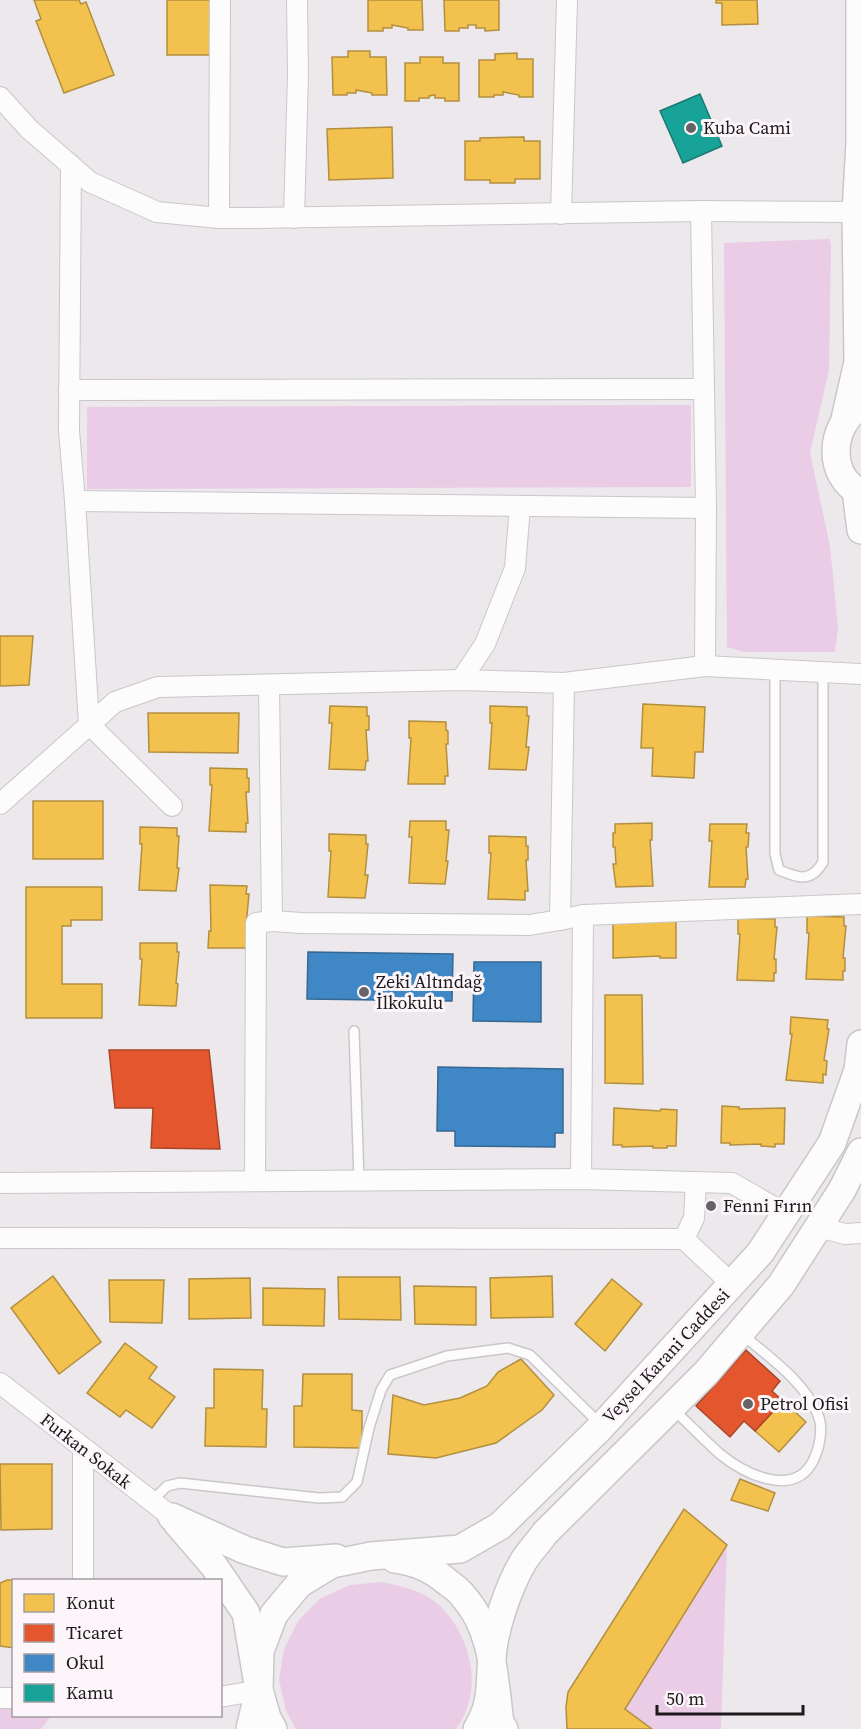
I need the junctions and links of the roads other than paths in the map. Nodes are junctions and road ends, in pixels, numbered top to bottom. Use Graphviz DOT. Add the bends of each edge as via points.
graph roads {
  1 [pos="220,0"];
  2 [pos="297,0"];
  3 [pos="567,0"];
  4 [pos="860,0"];
  5 [pos="0,97"];
  6 [pos="71,165"];
  7 [pos="701,211"];
  8 [pos="856,212"];
  9 [pos="561,214"];
  10 [pos="219,218"];
  11 [pos="294,218"];
  12 [pos="704,389"];
  13 [pos="69,390"];
  14 [pos="853,413"];
  15 [pos="859,491"];
  16 [pos="75,501"];
  17 [pos="520,506"];
  18 [pos="706,508"];
  19 [pos="861,530"];
  20 [pos="705,666"];
  21 [pos="776,670"];
  22 [pos="824,672"];
  23 [pos="861,674"];
  24 [pos="461,680"];
  25 [pos="564,683"];
  26 [pos="269,685"];
  27 [pos="89,724"];
  28 [pos="0,804"];
  29 [pos="172,806"];
  30 [pos="861,904"];
  31 [pos="584,915"];
  32 [pos="560,920"];
  33 [pos="272,921"];
  34 [pos="354,1031"];
  35 [pos="861,1044"];
  36 [pos="861,1152"];
  37 [pos="581,1179"];
  38 [pos="255,1180"];
  39 [pos="359,1180"];
  40 [pos="696,1182"];
  41 [pos="0,1183"];
  42 [pos="786,1214"];
  43 [pos="819,1227"];
  44 [pos="861,1233"];
  45 [pos="0,1238"];
  46 [pos="684,1239"];
  47 [pos="732,1284"];
  48 [pos="741,1333"];
  49 [pos="0,1383"];
  50 [pos="672,1407"];
  51 [pos="602,1426"];
  52 [pos="83,1449"];
  53 [pos="162,1509"];
  54 [pos="371,1556"];
  55 [pos="83,1579"];
  56 [pos="492,1657"];
  57 [pos="259,1690"];
  58 [pos="222,1697"];
  59 [pos="250,1729"];
  60 [pos="273,1729"];
  61 [pos="477,1729"];
  62 [pos="504,1729"];
  1 -- 10 [label="street"];
  2 -- 11 [label="street"];
  3 -- 9 [label="street"];
  4 -- 8 [label="main road"];
  5 -- 6 [label="street" via="28,129"];
  6 -- 10 [label="street" via="90,182 158,212"];
  6 -- 13 [label="street"];
  7 -- 8 [label="street"];
  7 -- 9 [label="street"];
  7 -- 12 [label="street"];
  8 -- 14 [label="main road" via="858,362"];
  9 -- 11 [label="street"];
  10 -- 11 [label="street"];
  12 -- 13 [label="street"];
  12 -- 18 [label="street"];
  13 -- 16 [label="street"];
  14 -- 15 [label="main road" via="837,434 835,449 837,465"];
  15 -- 19 [label="main road"];
  16 -- 17 [label="street"];
  16 -- 27 [label="street"];
  17 -- 18 [label="street"];
  17 -- 24 [label="street" via="515,568 485,644"];
  18 -- 20 [label="street"];
  20 -- 21 [label="street"];
  20 -- 25 [label="street"];
  21 -- 22 [label="street"];
  21 -- 22 [label="lane" via="775,854 779,870 795,877 811,877 823,862"];
  22 -- 23 [label="street"];
  24 -- 25 [label="street"];
  24 -- 26 [label="street"];
  25 -- 32 [label="street"];
  26 -- 27 [label="street" via="158,687 115,702"];
  26 -- 33 [label="street"];
  27 -- 28 [label="street"];
  27 -- 29 [label="street"];
  30 -- 31 [label="street"];
  31 -- 32 [label="street"];
  31 -- 37 [label="street"];
  32 -- 33 [label="street" via="529,925"];
  33 -- 38 [label="street" via="256,923"];
  34 -- 39 [label="lane"];
  35 -- 42 [label="main road, Veysel Karani Caddesi" via="858,1070 832,1143"];
  36 -- 43 [label="main road, Veysel Karani Caddesi"];
  37 -- 39 [label="street"];
  37 -- 40 [label="street"];
  38 -- 39 [label="street"];
  38 -- 41 [label="street"];
  40 -- 42 [label="street" via="732,1183"];
  40 -- 46 [label="street" via="694,1218"];
  42 -- 47 [label="main road, Veysel Karani Caddesi" via="760,1253"];
  43 -- 44 [label="street" via="845,1234"];
  43 -- 48 [label="main road, Veysel Karani Caddesi" via="781,1285"];
  45 -- 46 [label="street"];
  46 -- 47 [label="street"];
  47 -- 51 [label="main road, Veysel Karani Caddesi"];
  48 -- 50 [label="main road, Veysel Karani Caddesi"];
  48 -- 50 [label="lane" via="797,1382 819,1416 818,1453 808,1470 796,1479 762,1478 721,1455"];
  49 -- 52 [label="street, Furkan Sokak"];
  50 -- 56 [label="main road, Veysel Karani Caddesi" via="545,1533 523,1562 502,1611"];
  51 -- 53 [label="lane" via="530,1355 508,1348 447,1356 390,1375 369,1428 357,1482 342,1497 180,1483 167,1486"];
  51 -- 54 [label="main road, Veysel Karani Caddesi" via="500,1526 460,1549"];
  52 -- 53 [label="street, Furkan Sokak"];
  52 -- 55 [label="street"];
  53 -- 54 [label="main road" via="245,1550 283,1562"];
  53 -- 57 [label="main road" via="214,1566 246,1613"];
  54 -- 56 [label="main road, Veysel Karani Caddesi" via="405,1560 437,1573 463,1595 482,1624"];
  54 -- 57 [label="main road, Veysel Karani Caddesi" via="332,1564 299,1584 274,1614 260,1651"];
  56 -- 61 [label="main road, Veysel Karani Caddesi" via="492,1689"];
  56 -- 62 [label="main road"];
  57 -- 58 [label="street"];
  57 -- 59 [label="main road, Veysel Karani Caddesi"];
  57 -- 60 [label="main road"];
}
